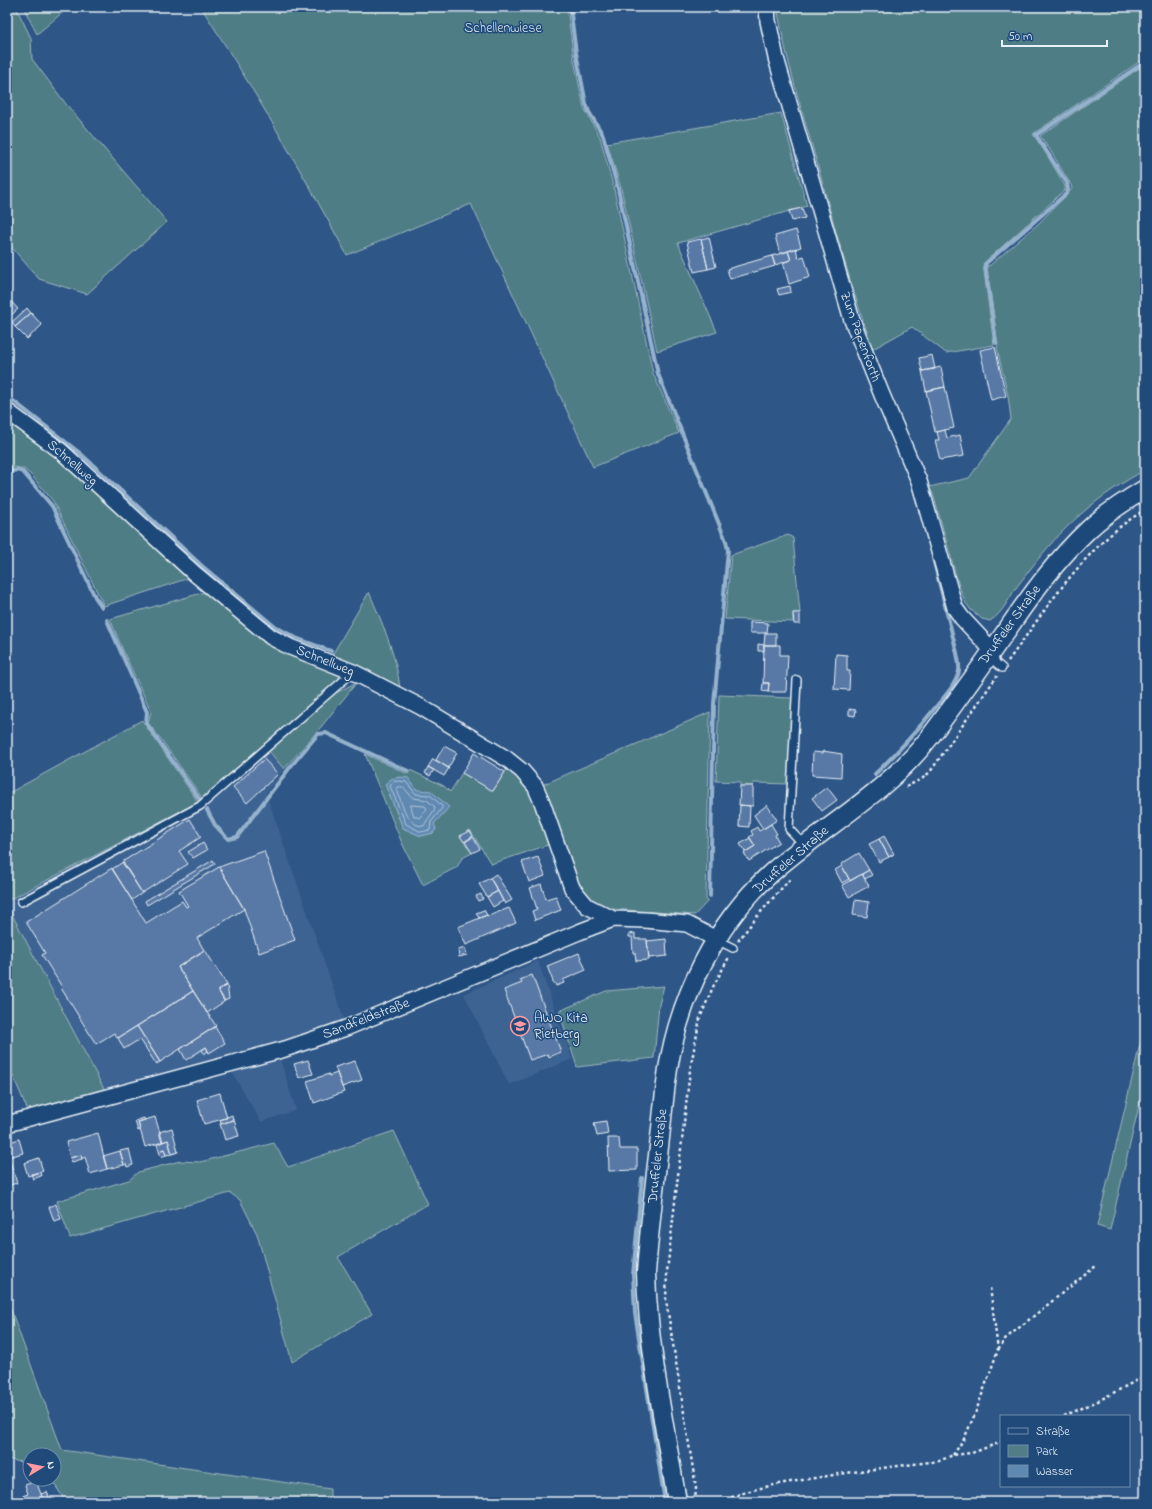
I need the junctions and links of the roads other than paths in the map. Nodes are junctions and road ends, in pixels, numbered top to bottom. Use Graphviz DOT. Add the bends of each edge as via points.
graph roads {
  1 [pos="767,7"];
  2 [pos="7,411"];
  3 [pos="1145,490"];
  4 [pos="992,650"];
  5 [pos="1002,668"];
  6 [pos="353,672"];
  7 [pos="797,680"];
  8 [pos="804,845"];
  9 [pos="21,902"];
  10 [pos="613,919"];
  11 [pos="716,939"];
  12 [pos="733,948"];
  13 [pos="7,1124"];
  14 [pos="677,1502"];
  1 -- 4 [label="street, Zum Papenforth" via="776,58 852,320 919,481 955,608"];
  2 -- 6 [label="street, Schnellweg" via="61,451 194,573 271,636 290,647"];
  3 -- 4 [label="street, Druffeler Straße" via="1107,514 1058,562"];
  4 -- 5 [label="lane" via="996,663"];
  4 -- 8 [label="street, Druffeler Straße" via="927,740 892,776"];
  6 -- 9 [label="lane" via="200,806"];
  6 -- 10 [label="street, Schnellweg" via="421,707 507,759 522,771 542,802 572,888 587,906"];
  7 -- 8 [label="lane" via="789,829"];
  8 -- 11 [label="street, Druffeler Straße" via="769,875 741,905"];
  10 -- 11 [label="street, Sandfeldstraße" via="687,924"];
  10 -- 13 [label="street, Sandfeldstraße" via="346,1028 305,1042"];
  11 -- 12 [label="lane"];
  11 -- 14 [label="street, Druffeler Straße" via="690,991 674,1038 668,1070 648,1249 646,1298"];
}
